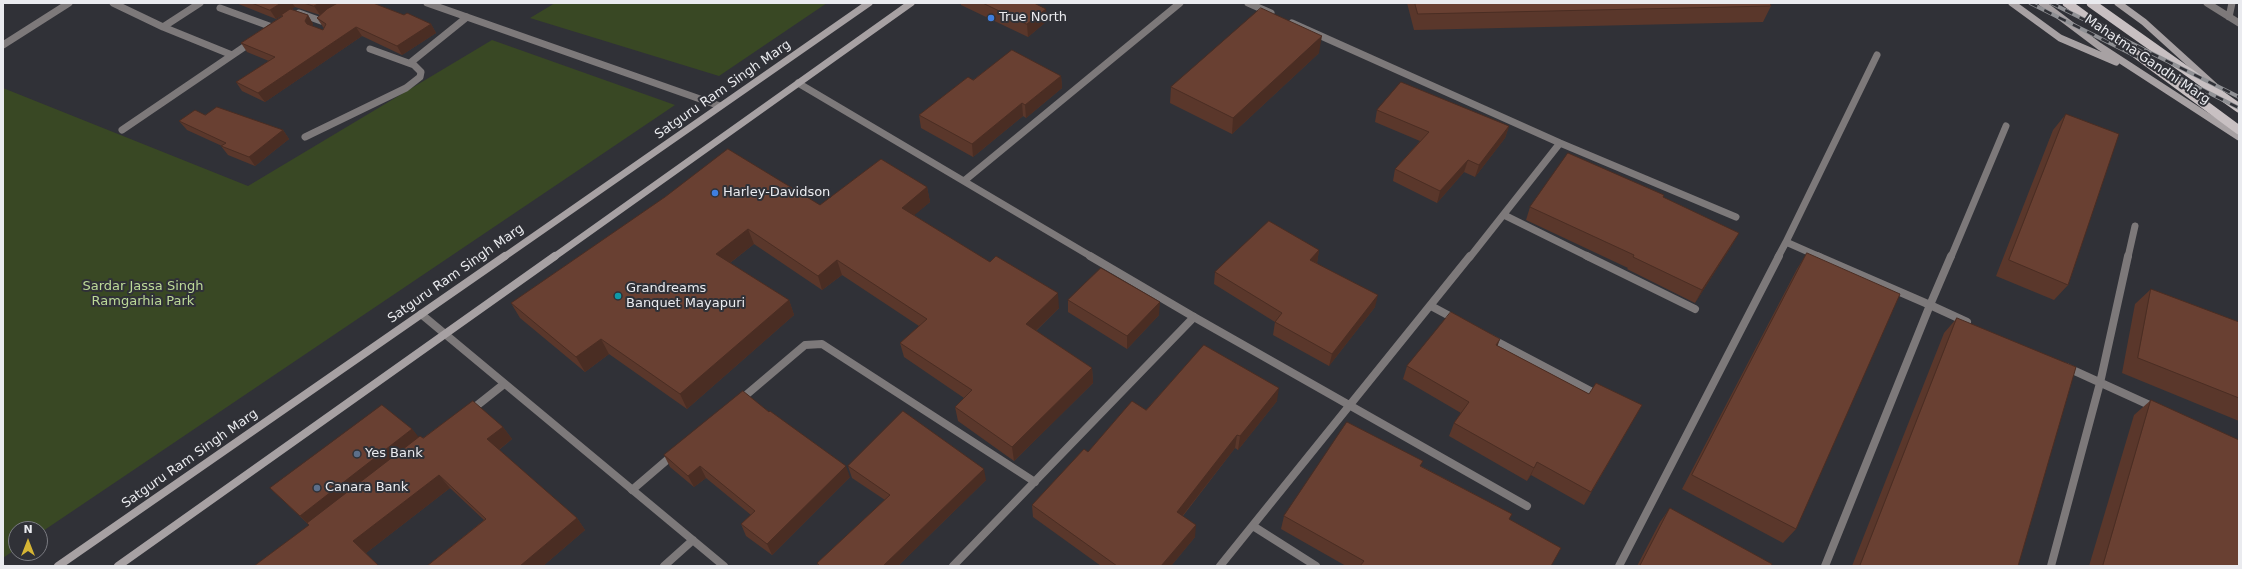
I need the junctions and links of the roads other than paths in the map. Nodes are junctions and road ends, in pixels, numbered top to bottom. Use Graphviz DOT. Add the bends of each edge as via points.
graph roads {
  1 [pos="69,3"];
  2 [pos="114,3"];
  3 [pos="200,3"];
  4 [pos="427,3"];
  5 [pos="869,3"];
  6 [pos="911,3"];
  7 [pos="1180,3"];
  8 [pos="1248,3"];
  9 [pos="2012,3"];
  10 [pos="2042,3"];
  11 [pos="2067,3"];
  12 [pos="2091,3"];
  13 [pos="2118,3"];
  14 [pos="2207,3"];
  15 [pos="2232,3"];
  16 [pos="220,8"];
  17 [pos="289,16"];
  18 [pos="1277,16"];
  19 [pos="467,17"];
  20 [pos="2229,17"];
  21 [pos="1284,19"];
  22 [pos="321,21"];
  23 [pos="2239,23"];
  24 [pos="162,27"];
  25 [pos="3,44"];
  26 [pos="370,49"];
  27 [pos="232,55"];
  28 [pos="1877,55"];
  29 [pos="410,63"];
  30 [pos="2137,71"];
  31 [pos="798,83"];
  32 [pos="720,106"];
  33 [pos="2239,108"];
  34 [pos="2006,126"];
  35 [pos="122,130"];
  36 [pos="2239,130"];
  37 [pos="305,137"];
  38 [pos="2239,138"];
  39 [pos="1560,143"];
  40 [pos="964,181"];
  41 [pos="1504,215"];
  42 [pos="1736,217"];
  43 [pos="2135,226"];
  44 [pos="1786,242"];
  45 [pos="1930,305"];
  46 [pos="1431,306"];
  47 [pos="1694,309"];
  48 [pos="421,314"];
  49 [pos="1194,317"];
  50 [pos="1466,325"];
  51 [pos="1973,325"];
  52 [pos="1480,332"];
  53 [pos="443,334"];
  54 [pos="2057,363"];
  55 [pos="2100,383"];
  56 [pos="504,384"];
  57 [pos="1606,399"];
  58 [pos="733,405"];
  59 [pos="1351,406"];
  60 [pos="2162,410"];
  61 [pos="460,419"];
  62 [pos="679,450"];
  63 [pos="1035,482"];
  64 [pos="632,490"];
  65 [pos="1527,506"];
  66 [pos="1253,526"];
  67 [pos="693,540"];
  68 [pos="58,566"];
  69 [pos="118,566"];
  70 [pos="664,566"];
  71 [pos="724,566"];
  72 [pos="953,566"];
  73 [pos="1220,566"];
  74 [pos="1316,566"];
  75 [pos="1618,566"];
  76 [pos="1825,566"];
  77 [pos="2051,566"];
  1 -- 25 [label="street"];
  2 -- 24 [label="street"];
  3 -- 24 [label="street"];
  4 -- 19 [label="street"];
  5 -- 32 [label="main road, Satguru Ram Singh Marg"];
  6 -- 31 [label="main road"];
  7 -- 40 [label="street"];
  8 -- 18 [label="street"];
  9 -- 30 [label="main road" via="2060,38"];
  10 -- 30 [label="main road, Mahatma Gandhi Marg"];
  11 -- 36 [label="main road, Mahatma Gandhi Marg"];
  12 -- 33 [label="main road, Mahatma Gandhi Marg"];
  13 -- 33 [label="main road, Mahatma Gandhi Marg" via="2144,22"];
  14 -- 20 [label="street"];
  15 -- 20 [label="street"];
  16 -- 27 [label="street" via="269,29"];
  17 -- 22 [label="street" via="295,12"];
  19 -- 29 [label="street"];
  19 -- 32 [label="street"];
  20 -- 23 [label="street"];
  21 -- 39 [label="street"];
  24 -- 27 [label="street"];
  26 -- 29 [label="street"];
  27 -- 35 [label="street"];
  28 -- 44 [label="street"];
  29 -- 37 [label="street" via="419,67 421,72 420,77 414,82"];
  30 -- 38 [label="main road, Mahatma Gandhi Marg"];
  31 -- 40 [label="street"];
  31 -- 53 [label="main road"];
  32 -- 48 [label="main road, Satguru Ram Singh Marg"];
  34 -- 45 [label="street"];
  39 -- 41 [label="street"];
  39 -- 42 [label="street"];
  40 -- 49 [label="street"];
  41 -- 46 [label="street"];
  41 -- 47 [label="street"];
  43 -- 55 [label="street"];
  44 -- 45 [label="street"];
  44 -- 75 [label="street"];
  45 -- 51 [label="street"];
  45 -- 76 [label="street"];
  46 -- 50 [label="street"];
  46 -- 59 [label="street"];
  48 -- 53 [label="street"];
  48 -- 68 [label="main road, Satguru Ram Singh Marg"];
  49 -- 59 [label="street"];
  49 -- 63 [label="street"];
  52 -- 57 [label="street"];
  53 -- 56 [label="street"];
  53 -- 69 [label="main road"];
  54 -- 55 [label="street"];
  55 -- 60 [label="street"];
  55 -- 77 [label="street"];
  56 -- 61 [label="street"];
  56 -- 64 [label="street"];
  58 -- 63 [label="street" via="805,345 822,344"];
  59 -- 65 [label="street"];
  59 -- 66 [label="street"];
  62 -- 64 [label="street"];
  63 -- 72 [label="street"];
  64 -- 67 [label="street"];
  66 -- 73 [label="street"];
  66 -- 74 [label="street"];
  67 -- 70 [label="street"];
  67 -- 71 [label="street"];
}
